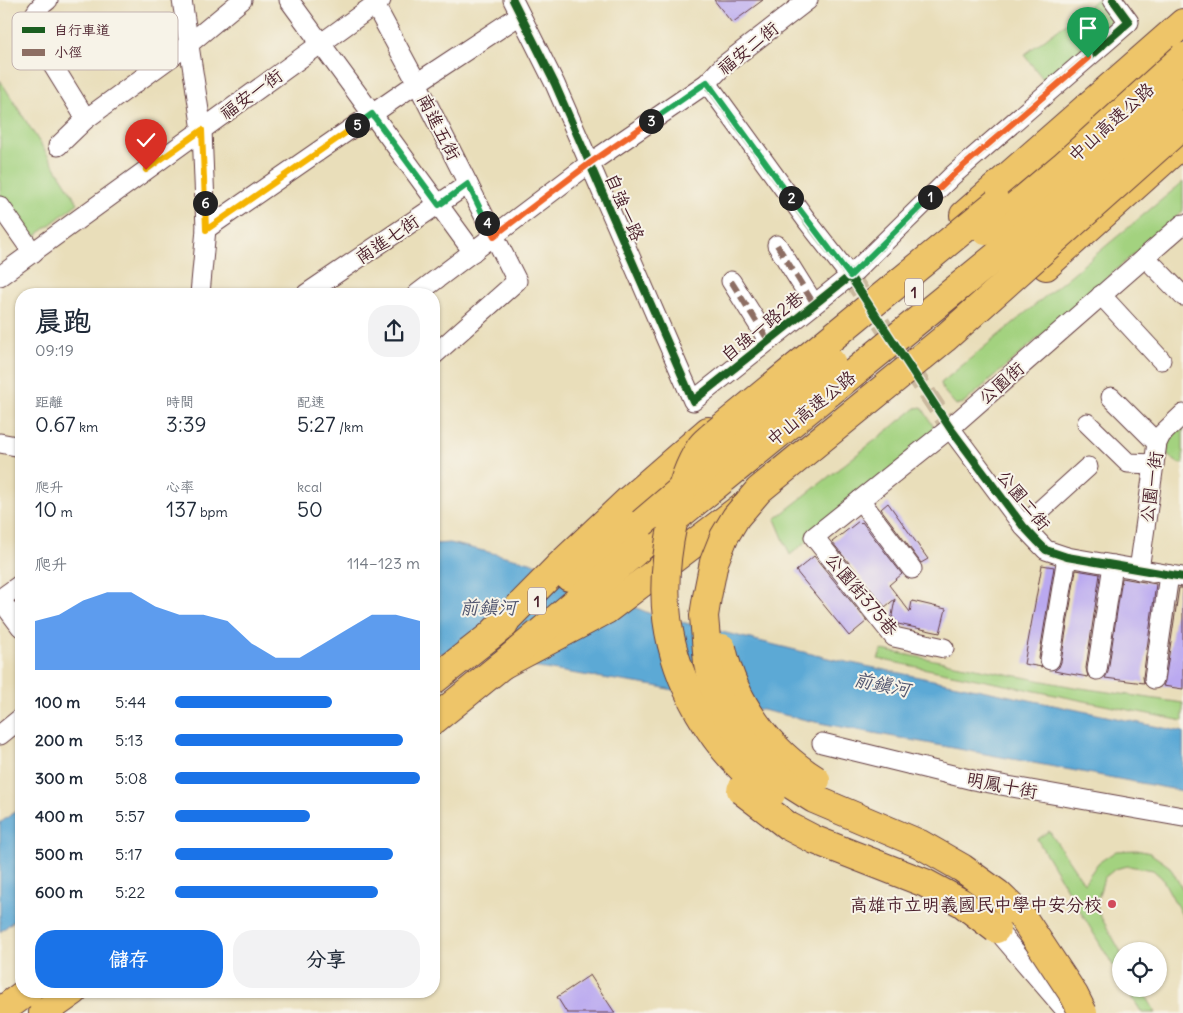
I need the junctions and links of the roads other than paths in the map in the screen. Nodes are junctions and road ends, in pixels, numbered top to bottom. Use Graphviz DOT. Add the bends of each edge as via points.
graph roads {
  1 [pos="48,0"];
  2 [pos="182,0"];
  3 [pos="242,0"];
  4 [pos="289,0"];
  5 [pos="808,0"];
  6 [pos="1113,0"];
  7 [pos="378,2"];
  8 [pos="517,8"];
  9 [pos="36,12"];
  10 [pos="1183,23"];
  11 [pos="1183,38"];
  12 [pos="189,44"];
  13 [pos="321,44"];
  14 [pos="178,52"];
  15 [pos="1183,56"];
  16 [pos="56,70"];
  17 [pos="153,70"];
  18 [pos="707,82"];
  19 [pos="417,83"];
  20 [pos="1183,91"];
  21 [pos="372,114"];
  22 [pos="86,119"];
  23 [pos="1183,125"];
  24 [pos="202,130"];
  25 [pos="1183,143"];
  26 [pos="58,146"];
  27 [pos="590,163"];
  28 [pos="468,184"];
  29 [pos="439,205"];
  30 [pos="0,206"];
  31 [pos="1183,224"];
  32 [pos="206,230"];
  33 [pos="494,236"];
  34 [pos="777,245"];
  35 [pos="33,252"];
  36 [pos="473,252"];
  37 [pos="1145,257"];
  38 [pos="0,276"];
  39 [pos="850,276"];
  40 [pos="731,281"];
  41 [pos="201,288"];
  42 [pos="315,288"];
  43 [pos="426,288"];
  44 [pos="1101,295"];
  45 [pos="1183,296"];
  46 [pos="814,304"];
  47 [pos="768,340"];
  48 [pos="440,350"];
  49 [pos="1161,360"];
  50 [pos="1111,397"];
  51 [pos="693,401"];
  52 [pos="1183,414"];
  53 [pos="1087,423"];
  54 [pos="950,428"];
  55 [pos="1157,442"];
  56 [pos="0,443"];
  57 [pos="15,446"];
  58 [pos="700,448"];
  59 [pos="1154,464"];
  60 [pos="1088,466"];
  61 [pos="767,483"];
  62 [pos="860,500"];
  63 [pos="1023,526"];
  64 [pos="814,537"];
  65 [pos="1067,557"];
  66 [pos="1113,565"];
  67 [pos="912,570"];
  68 [pos="1139,570"];
  69 [pos="1176,576"];
  70 [pos="15,588"];
  71 [pos="0,599"];
  72 [pos="15,619"];
  73 [pos="490,636"];
  74 [pos="944,648"];
  75 [pos="1050,660"];
  76 [pos="502,665"];
  77 [pos="1097,670"];
  78 [pos="440,675"];
  79 [pos="1154,679"];
  80 [pos="440,715"];
  81 [pos="15,723"];
  82 [pos="0,735"];
  83 [pos="822,743"];
  84 [pos="1183,817"];
  85 [pos="1040,924"];
  86 [pos="996,929"];
  87 [pos="15,980"];
  88 [pos="0,991"];
  89 [pos="19,998"];
  90 [pos="64,998"];
  91 [pos="82,998"];
  92 [pos="0,1012"];
  93 [pos="43,1013"];
  94 [pos="64,1013"];
  95 [pos="1069,1013"];
  96 [pos="1083,1013"];
  97 [pos="1094,1013"];
  1 -- 9 [label="street"];
  2 -- 12 [label="street"];
  3 -- 12 [label="street"];
  4 -- 13 [label="street"];
  5 -- 18 [label="street, 福安二街"];
  6 -- 39 [label="street, 自強一路2巷" via="1129,22 953,175"];
  7 -- 13 [label="street, 福安一街"];
  7 -- 19 [label="street"];
  8 -- 19 [label="street"];
  8 -- 27 [label="street, 自強一路" via="556,84"];
  10 -- 73 [label="highway" via="858,309 724,417 631,498"];
  11 -- 58 [label="highway, bridge" via="1110,107"];
  12 -- 14 [label="street"];
  12 -- 24 [label="street"];
  13 -- 21 [label="street"];
  13 -- 24 [label="street, 福安一街"];
  15 -- 73 [label="highway, 中山高速公路 / 1, bridge" via="1063,166 657,510"];
  16 -- 22 [label="street"];
  17 -- 22 [label="street"];
  18 -- 27 [label="street, 福安二街"];
  18 -- 39 [label="street"];
  19 -- 21 [label="street, 南進五街"];
  19 -- 28 [label="street, 南進五街"];
  20 -- 76 [label="highway, 中山高速公路 / 1, bridge" via="1054,209 650,539"];
  21 -- 29 [label="street"];
  21 -- 32 [label="street, 南進五街"];
  22 -- 26 [label="street"];
  23 -- 61 [label="highway, bridge" via="944,339"];
  24 -- 32 [label="street"];
  24 -- 35 [label="street, 福安一街"];
  25 -- 76 [label="highway" via="939,359 606,610"];
  27 -- 33 [label="street, 福安二街"];
  27 -- 51 [label="street, 自強一路"];
  28 -- 29 [label="street, 南進七街"];
  28 -- 33 [label="street, 南進五街"];
  29 -- 36 [label="street"];
  29 -- 42 [label="street, 南進七街"];
  30 -- 35 [label="street"];
  31 -- 37 [label="street, 公園街"];
  32 -- 41 [label="street"];
  33 -- 36 [label="street, 福安二街"];
  33 -- 48 [label="street, 南進五街" via="517,281"];
  34 -- 46 [label="street"];
  35 -- 38 [label="street, 福安一街"];
  36 -- 43 [label="street, 福安二街"];
  37 -- 44 [label="street, 公園街"];
  37 -- 45 [label="street"];
  39 -- 46 [label="street, 自強一路2巷"];
  40 -- 47 [label="street"];
  44 -- 49 [label="street"];
  44 -- 54 [label="street, 公園街"];
  46 -- 47 [label="street, 自強一路2巷"];
  47 -- 51 [label="street, 自強一路2巷"];
  50 -- 55 [label="street"];
  52 -- 55 [label="street, 公園一街"];
  53 -- 59 [label="street" via="1128,463"];
  54 -- 62 [label="street, 公園街"];
  54 -- 63 [label="street, 公園二街"];
  55 -- 59 [label="street, 公園一街"];
  56 -- 57 [label="street"];
  58 -- 86 [label="highway, bridge" via="684,468 661,519 652,588 654,626 665,676 694,733 710,759 726,776 788,826 815,840 926,883 962,903"];
  58 -- 95 [label="highway, bridge" via="676,506 666,566 666,611 679,671 713,736 743,771 786,804 941,872 975,891 1015,929"];
  59 -- 68 [label="street, 公園一街"];
  60 -- 63 [label="street"];
  61 -- 85 [label="highway, bridge" via="739,526 719,594 720,640 730,676 742,702 765,736 790,762 855,803 950,846 999,882"];
  61 -- 96 [label="highway, bridge" via="736,517 724,537 714,562 707,597 708,663 712,683 729,720 758,759 779,777 814,799 920,844 998,894 1023,918"];
  62 -- 64 [label="street, 公園街"];
  62 -- 67 [label="street"];
  63 -- 65 [label="street, 公園二街" via="1046,550"];
  64 -- 74 [label="street, 公園街375巷" via="894,637"];
  65 -- 66 [label="street, 公園二街"];
  65 -- 75 [label="street"];
  66 -- 68 [label="street, 公園二街"];
  66 -- 77 [label="street"];
  68 -- 69 [label="street, 公園二街"];
  69 -- 79 [label="street"];
  70 -- 71 [label="street"];
  71 -- 72 [label="street"];
  73 -- 78 [label="highway, 中山高速公路 / 1"];
  76 -- 80 [label="highway, 中山高速公路 / 1"];
  81 -- 82 [label="street"];
  83 -- 84 [label="street, 明鳳十街" via="973,780"];
  85 -- 97 [label="street"];
  86 -- 95 [label="street"];
  87 -- 88 [label="highway"];
  89 -- 92 [label="highway"];
  90 -- 93 [label="highway"];
  91 -- 94 [label="highway"];
}
